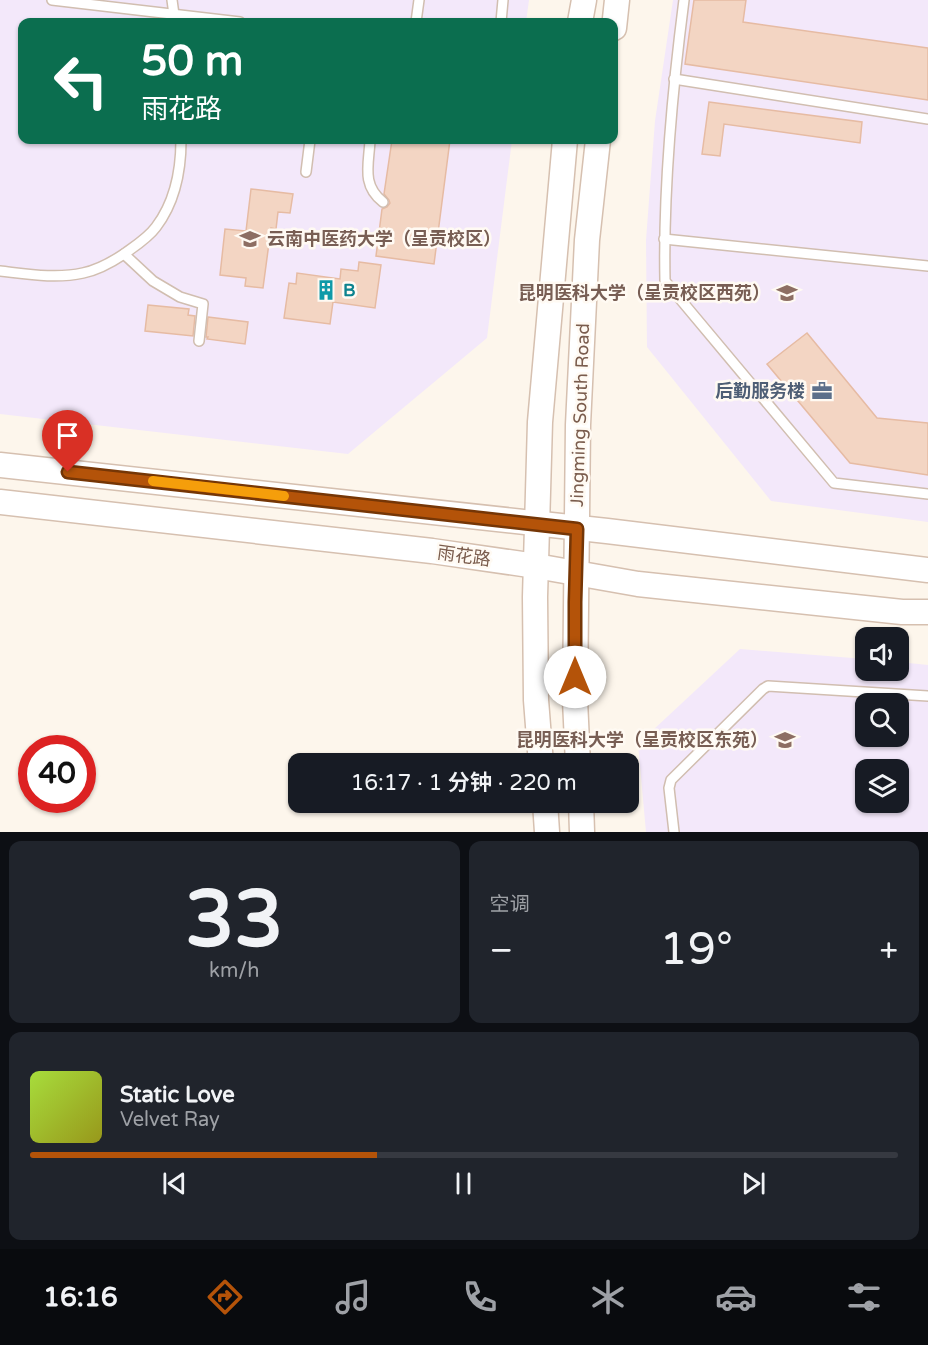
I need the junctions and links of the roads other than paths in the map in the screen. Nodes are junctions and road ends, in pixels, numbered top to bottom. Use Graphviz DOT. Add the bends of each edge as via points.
graph roads {
  1 [pos="52,0"];
  2 [pos="172,0"];
  3 [pos="419,0"];
  4 [pos="503,0"];
  5 [pos="584,0"];
  6 [pos="617,0"];
  7 [pos="684,0"];
  8 [pos="175,18"];
  9 [pos="417,18"];
  10 [pos="501,18"];
  11 [pos="581,18"];
  12 [pos="615,18"];
  13 [pos="674,79"];
  14 [pos="928,119"];
  15 [pos="181,144"];
  16 [pos="310,144"];
  17 [pos="370,144"];
  18 [pos="565,144"];
  19 [pos="598,144"];
  20 [pos="306,172"];
  21 [pos="383,202"];
  22 [pos="664,239"];
  23 [pos="124,254"];
  24 [pos="928,266"];
  25 [pos="0,271"];
  26 [pos="199,341"];
  27 [pos="0,465"];
  28 [pos="928,494"];
  29 [pos="0,502"];
  30 [pos="537,524"];
  31 [pos="577,529"];
  32 [pos="536,566"];
  33 [pos="928,570"];
  34 [pos="576,573"];
  35 [pos="928,612"];
  36 [pos="928,696"];
  37 [pos="540,753"];
  38 [pos="577,753"];
  39 [pos="546,813"];
  40 [pos="581,813"];
  41 [pos="547,832"];
  42 [pos="582,832"];
  43 [pos="674,832"];
  1 -- 8 [label="lane"];
  2 -- 8 [label="lane"];
  3 -- 9 [label="lane"];
  4 -- 10 [label="lane"];
  5 -- 11 [label="street"];
  6 -- 12 [label="street"];
  7 -- 13 [label="lane"];
  13 -- 14 [label="lane"];
  13 -- 22 [label="lane"];
  15 -- 23 [label="lane" via="172,200 156,228"];
  16 -- 20 [label="lane"];
  17 -- 21 [label="lane" via="369,186"];
  18 -- 30 [label="street, Jingming South Road" via="540,422"];
  19 -- 31 [label="street, Jingming South Road" via="587,240"];
  22 -- 24 [label="lane"];
  22 -- 28 [label="lane" via="665,281 834,483"];
  23 -- 25 [label="lane" via="114,262 83,273 50,276"];
  23 -- 26 [label="lane" via="153,281 180,297 203,304"];
  27 -- 30 [label="street"];
  29 -- 32 [label="street, 雨花路"];
  30 -- 31 [label="street"];
  30 -- 32 [label="street, Jingming South Road"];
  31 -- 33 [label="street"];
  31 -- 34 [label="street, Jingming South Road"];
  32 -- 34 [label="street, 雨花路"];
  32 -- 37 [label="street, Jingming South Road"];
  34 -- 35 [label="street, 雨花路" via="638,584"];
  34 -- 38 [label="street, Jingming South Road"];
  36 -- 43 [label="lane" via="768,686 671,780"];
  39 -- 41 [label="street"];
  40 -- 42 [label="street"];
}
